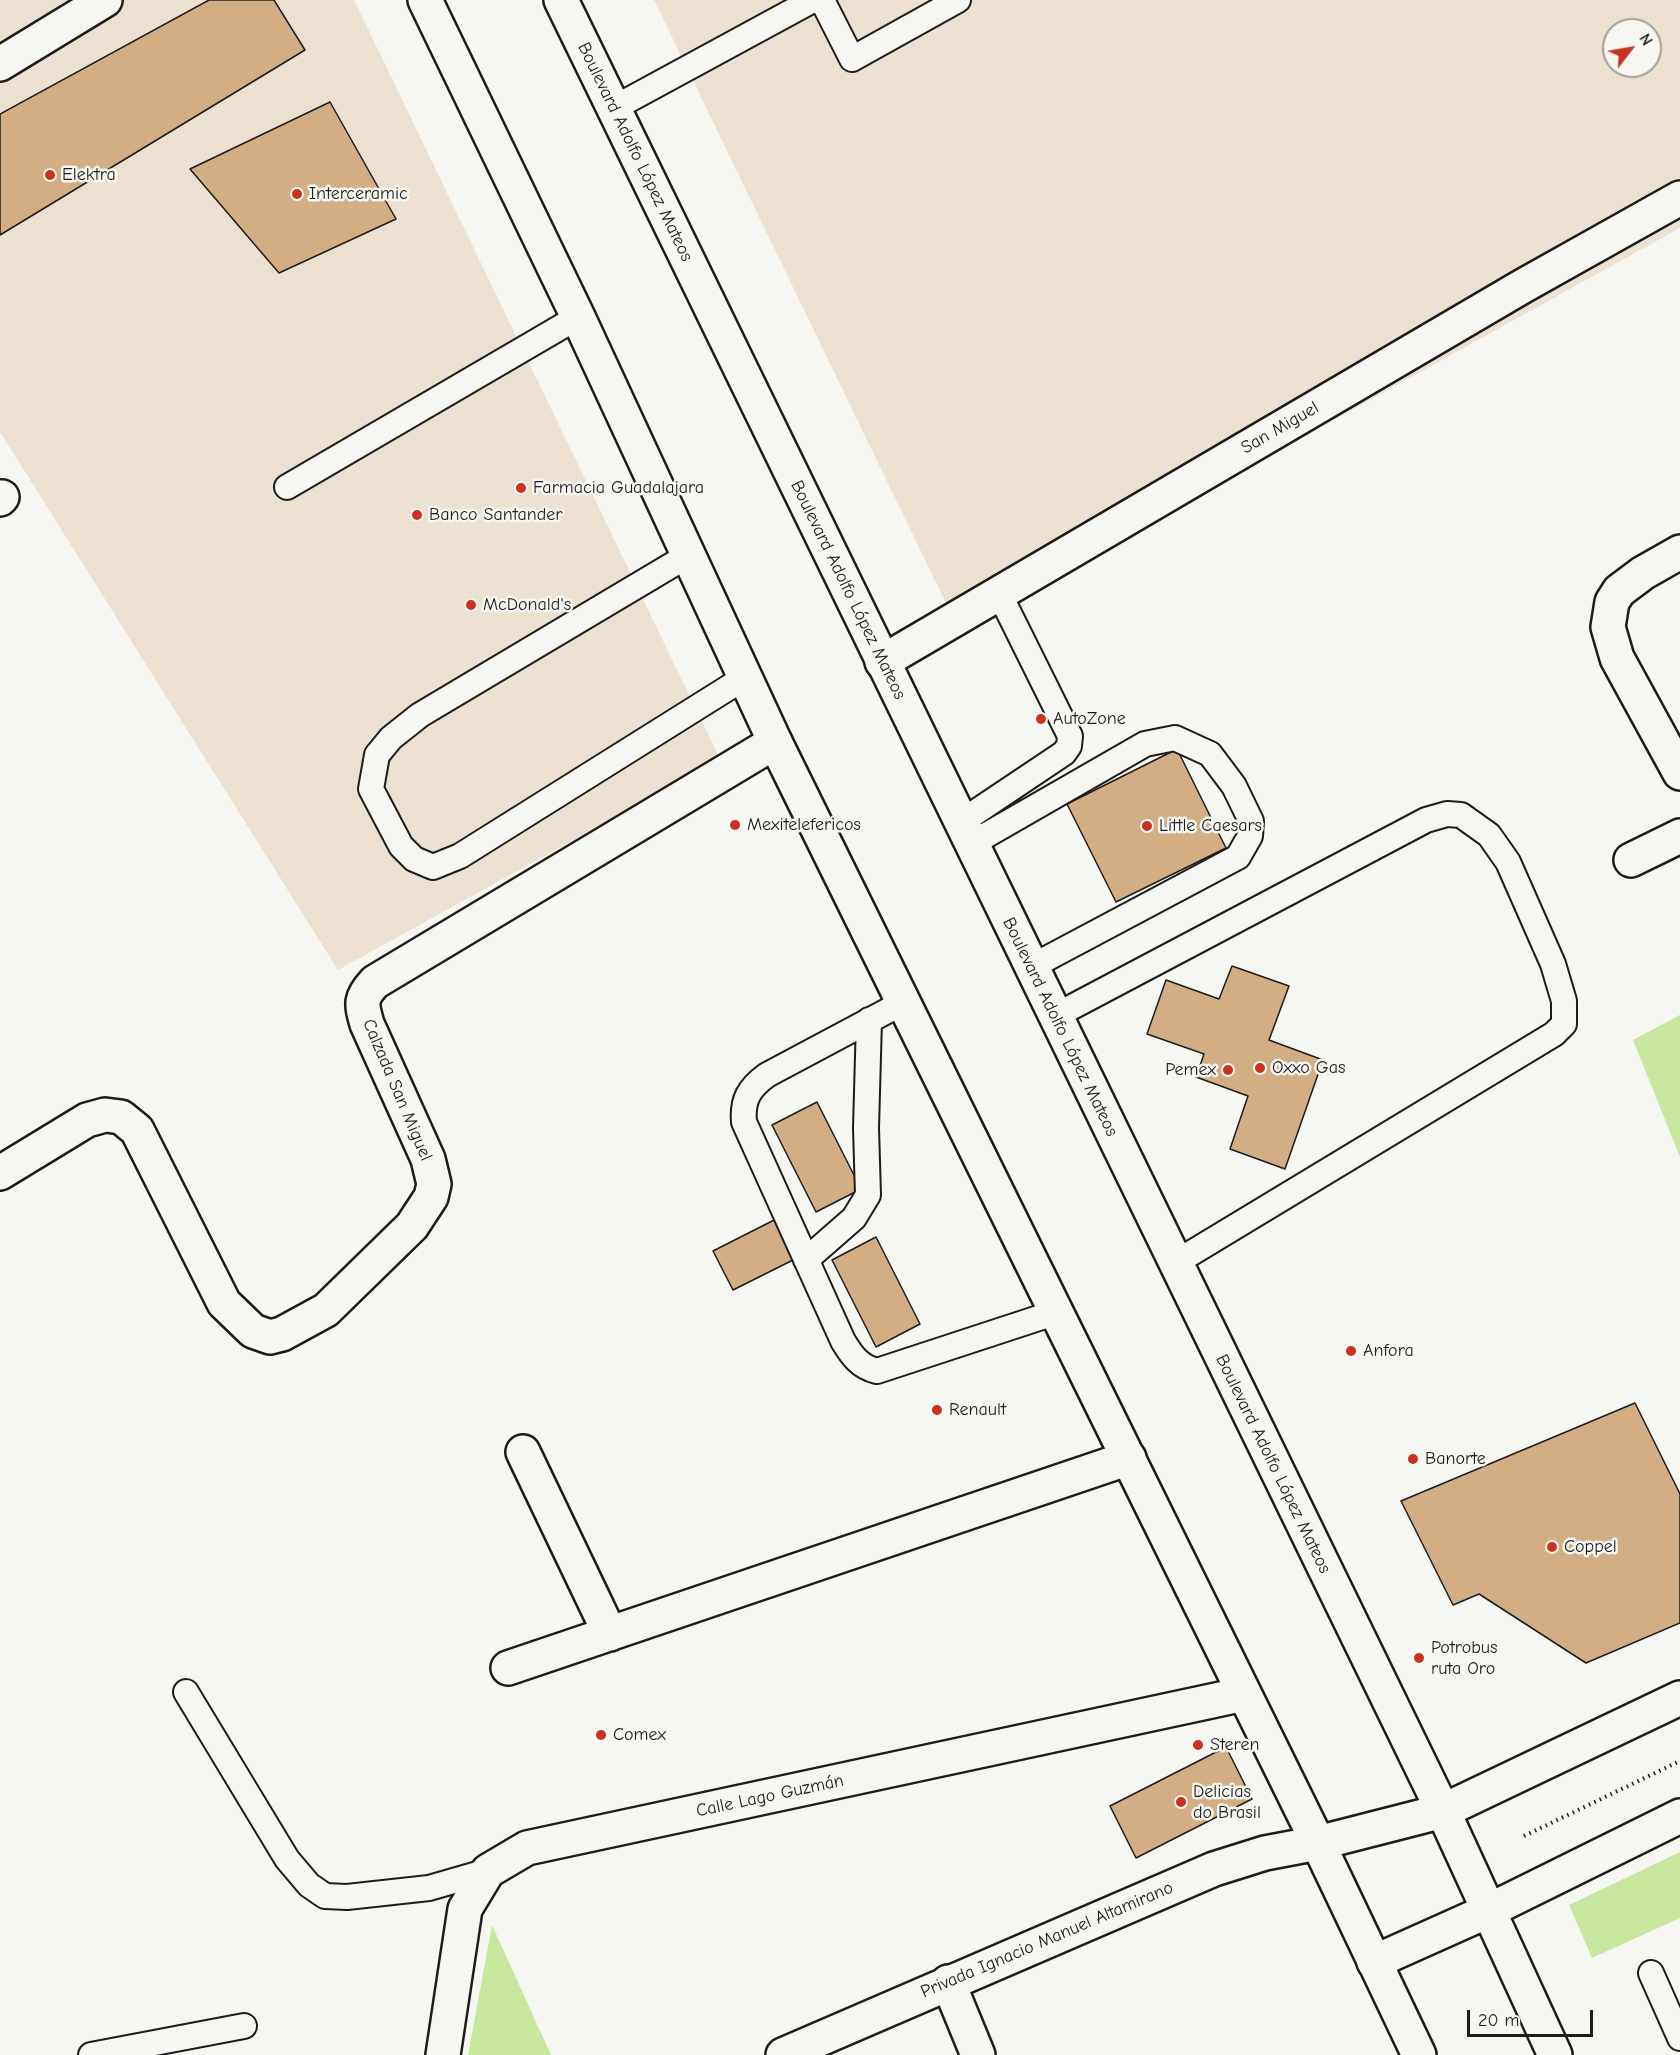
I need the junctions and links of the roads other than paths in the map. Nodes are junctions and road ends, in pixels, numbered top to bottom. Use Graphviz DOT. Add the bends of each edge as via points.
graph roads {
  1 [pos="425,0"];
  2 [pos="561,0"];
  3 [pos="813,0"];
  4 [pos="822,0"];
  5 [pos="958,0"];
  6 [pos="87,5"];
  7 [pos="0,64"];
  8 [pos="614,108"];
  9 [pos="1680,198"];
  10 [pos="578,317"];
  11 [pos="286,487"];
  12 [pos="1680,552"];
  13 [pos="687,556"];
  14 [pos="999,593"];
  15 [pos="882,662"];
  16 [pos="744,678"];
  17 [pos="774,742"];
  18 [pos="1680,773"];
  19 [pos="966,833"];
  20 [pos="1680,836"];
  21 [pos="1631,860"];
  22 [pos="1031,967"];
  23 [pos="904,1002"];
  24 [pos="1054,1016"];
  25 [pos="869,1020"];
  26 [pos="0,1173"];
  27 [pos="806,1260"];
  28 [pos="1175,1263"];
  29 [pos="1057,1312"];
  30 [pos="522,1452"];
  31 [pos="1129,1458"];
  32 [pos="610,1634"];
  33 [pos="508,1668"];
  34 [pos="186,1692"];
  35 [pos="1244,1694"];
  36 [pos="1680,1698"];
  37 [pos="1443,1811"];
  38 [pos="1680,1816"];
  39 [pos="1318,1843"];
  40 [pos="488,1871"];
  41 [pos="1488,1911"];
  42 [pos="1374,1962"];
  43 [pos="1651,1973"];
  44 [pos="948,1982"];
  45 [pos="244,2026"];
  46 [pos="1680,2038"];
  47 [pos="91,2055"];
  48 [pos="443,2055"];
  49 [pos="783,2055"];
  50 [pos="978,2055"];
  51 [pos="1419,2055"];
  52 [pos="1555,2055"];
  1 -- 10 [label="main road"];
  2 -- 8 [label="main road, Boulevard Adolfo López Mateos"];
  3 -- 8 [label="lane"];
  4 -- 5 [label="lane" via="852,59"];
  6 -- 7 [label="main road"];
  8 -- 15 [label="main road, Boulevard Adolfo López Mateos"];
  9 -- 14 [label="main road, San Miguel"];
  10 -- 11 [label="lane"];
  10 -- 13 [label="main road"];
  12 -- 18 [label="main road" via="1619,591 1612,602 1608,627 1617,658"];
  13 -- 16 [label="main road"];
  13 -- 16 [label="lane" via="420,715 377,755 371,789 401,846 414,859 433,867 460,856"];
  14 -- 15 [label="main road, San Miguel"];
  14 -- 19 [label="lane" via="1070,736 1069,746"];
  15 -- 19 [label="main road, Boulevard Adolfo López Mateos"];
  16 -- 17 [label="main road"];
  17 -- 23 [label="main road"];
  17 -- 26 [label="main road, Calzada San Miguel" via="375,982 364,994 362,1005 367,1024 428,1159 434,1184 431,1197 412,1226 326,1310 282,1334 270,1337 253,1331 224,1303 137,1130 121,1117 105,1115 87,1120"];
  19 -- 22 [label="main road, Boulevard Adolfo López Mateos"];
  19 -- 22 [label="lane" via="1145,744 1175,738 1210,754 1234,786 1251,821 1250,836 1238,857"];
  20 -- 21 [label="main road"];
  22 -- 24 [label="main road, Boulevard Adolfo López Mateos"];
  23 -- 25 [label="lane"];
  23 -- 29 [label="main road"];
  24 -- 28 [label="main road, Boulevard Adolfo López Mateos"];
  24 -- 28 [label="lane" via="1426,820 1461,815 1489,835 1508,862 1553,964 1564,1001 1563,1024 1554,1034"];
  25 -- 27 [label="lane" via="868,1195 854,1218"];
  25 -- 27 [label="lane" via="767,1075 745,1098 744,1122"];
  27 -- 29 [label="lane" via="853,1358 865,1368 877,1371"];
  28 -- 37 [label="main road, Boulevard Adolfo López Mateos"];
  29 -- 31 [label="main road"];
  30 -- 32 [label="main road"];
  31 -- 32 [label="main road"];
  31 -- 35 [label="main road"];
  32 -- 33 [label="main road"];
  34 -- 40 [label="lane" via="287,1859 309,1885 325,1896 429,1888"];
  35 -- 39 [label="main road"];
  35 -- 40 [label="main road, Calle Lago Guzmán" via="527,1848"];
  36 -- 37 [label="main road, Privada Ignacio Manuel Altamirano"];
  37 -- 39 [label="main road, Privada Ignacio Manuel Altamirano"];
  37 -- 41 [label="main road, Boulevard Adolfo López Mateos"];
  38 -- 41 [label="main road"];
  39 -- 42 [label="main road"];
  39 -- 44 [label="main road, Privada Ignacio Manuel Altamirano" via="1265,1853 1214,1869"];
  40 -- 48 [label="main road, Calle Lago Guzmán" via="465,1909"];
  41 -- 42 [label="main road"];
  41 -- 52 [label="main road, Boulevard Adolfo López Mateos"];
  42 -- 51 [label="main road"];
  43 -- 46 [label="lane"];
  44 -- 49 [label="main road, Privada Ignacio Manuel Altamirano"];
  44 -- 50 [label="main road"];
  45 -- 47 [label="lane"];
}
